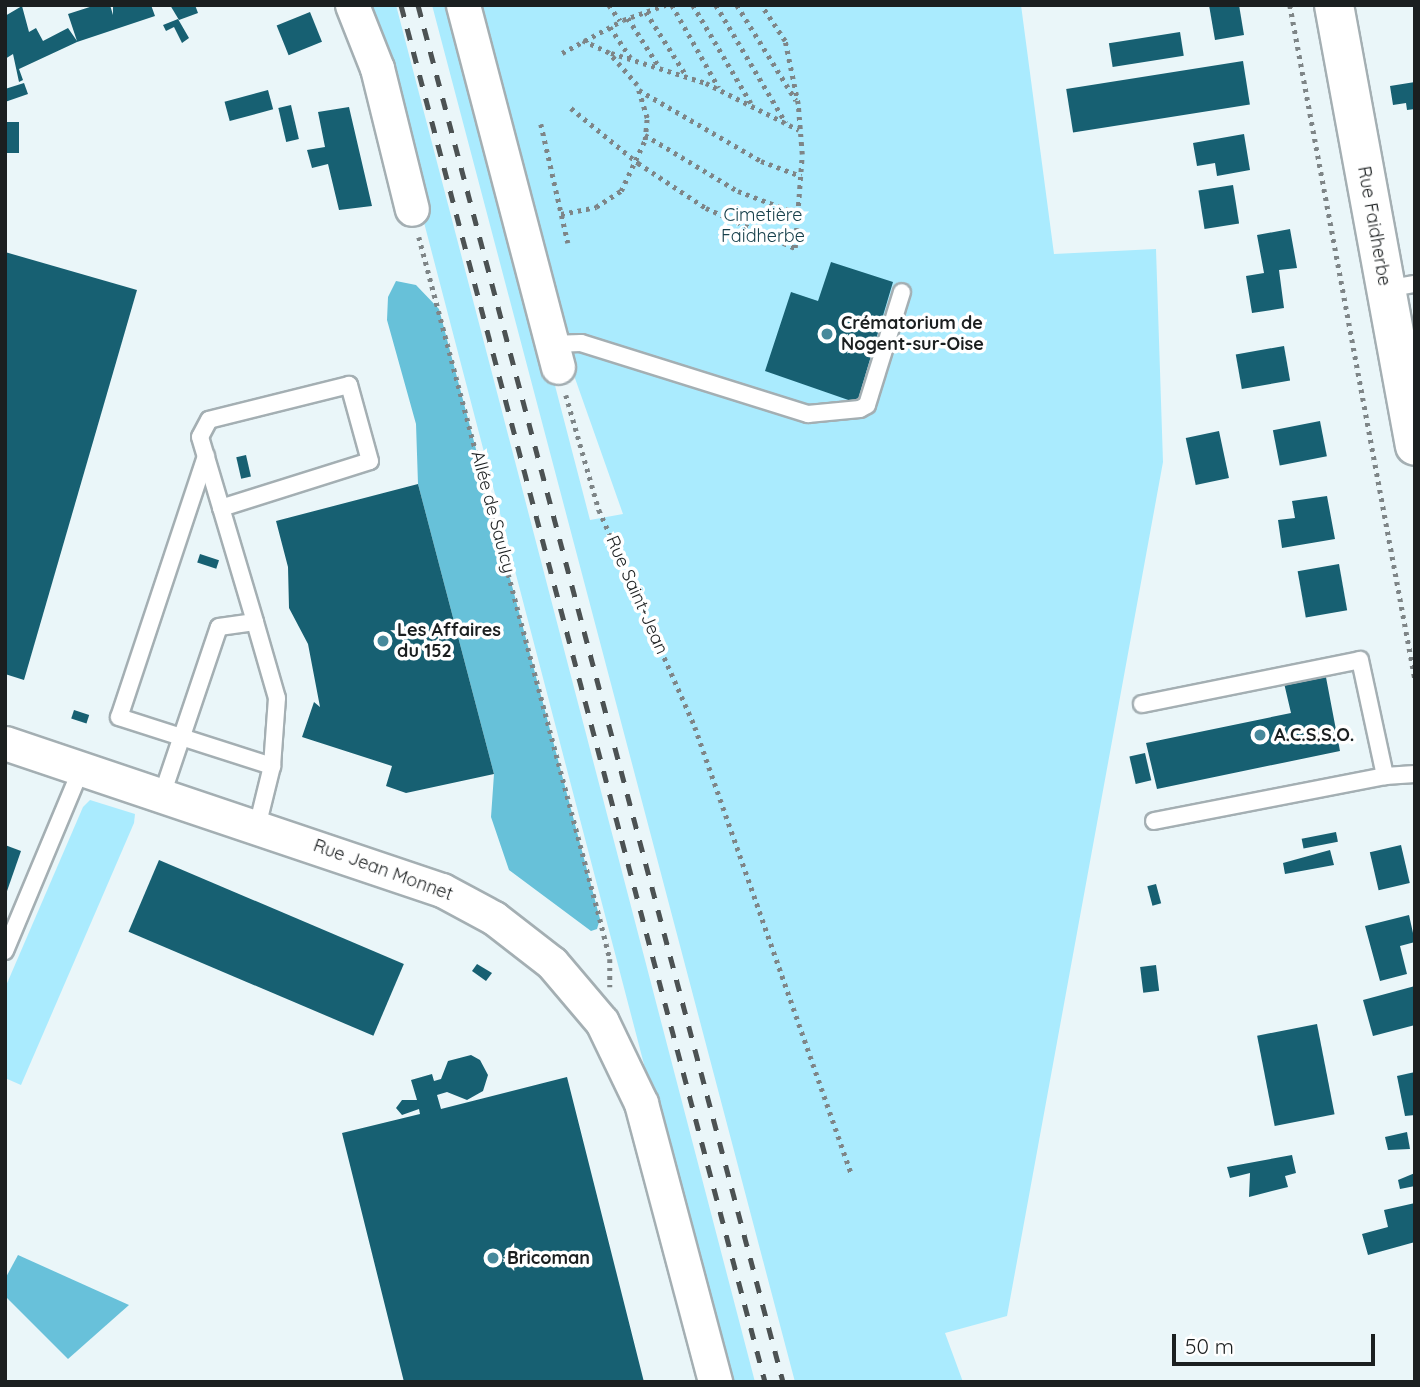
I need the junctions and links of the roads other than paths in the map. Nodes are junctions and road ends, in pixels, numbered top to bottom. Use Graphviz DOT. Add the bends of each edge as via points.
graph roads {
  1 [pos="352,5"];
  2 [pos="463,5"];
  3 [pos="1334,5"];
  4 [pos="412,209"];
  5 [pos="1400,286"];
  6 [pos="902,292"];
  7 [pos="555,356"];
  8 [pos="1415,446"];
  9 [pos="206,456"];
  10 [pos="221,508"];
  11 [pos="255,622"];
  12 [pos="1142,704"];
  13 [pos="181,740"];
  14 [pos="5,743"];
  15 [pos="272,766"];
  16 [pos="81,769"];
  17 [pos="1415,774"];
  18 [pos="1385,776"];
  19 [pos="162,795"];
  20 [pos="1153,821"];
  21 [pos="257,827"];
  22 [pos="5,951"];
  23 [pos="715,1382"];
  1 -- 4 [label="street" via="377,68"];
  2 -- 7 [label="street"];
  3 -- 5 [label="main road, Rue Faidherbe"];
  5 -- 8 [label="main road, Rue Faidherbe"];
  6 -- 7 [label="lane" via="867,405 860,409 808,414 581,342"];
  9 -- 10 [label="lane"];
  9 -- 10 [label="lane" via="200,437 209,420 349,385 370,461"];
  9 -- 13 [label="lane" via="119,717"];
  10 -- 11 [label="lane"];
  11 -- 13 [label="lane" via="219,627"];
  11 -- 15 [label="lane" via="277,698"];
  12 -- 18 [label="lane" via="1360,660"];
  13 -- 15 [label="lane"];
  13 -- 19 [label="lane"];
  14 -- 16 [label="street, Rue Jean Monnet"];
  15 -- 21 [label="lane"];
  16 -- 19 [label="street, Rue Jean Monnet"];
  16 -- 22 [label="lane"];
  17 -- 18 [label="lane"];
  18 -- 20 [label="lane"];
  19 -- 21 [label="street, Rue Jean Monnet"];
  21 -- 23 [label="street, Rue Jean Monnet" via="394,872 475,906 552,963 602,1022 632,1079 650,1130"];
}
